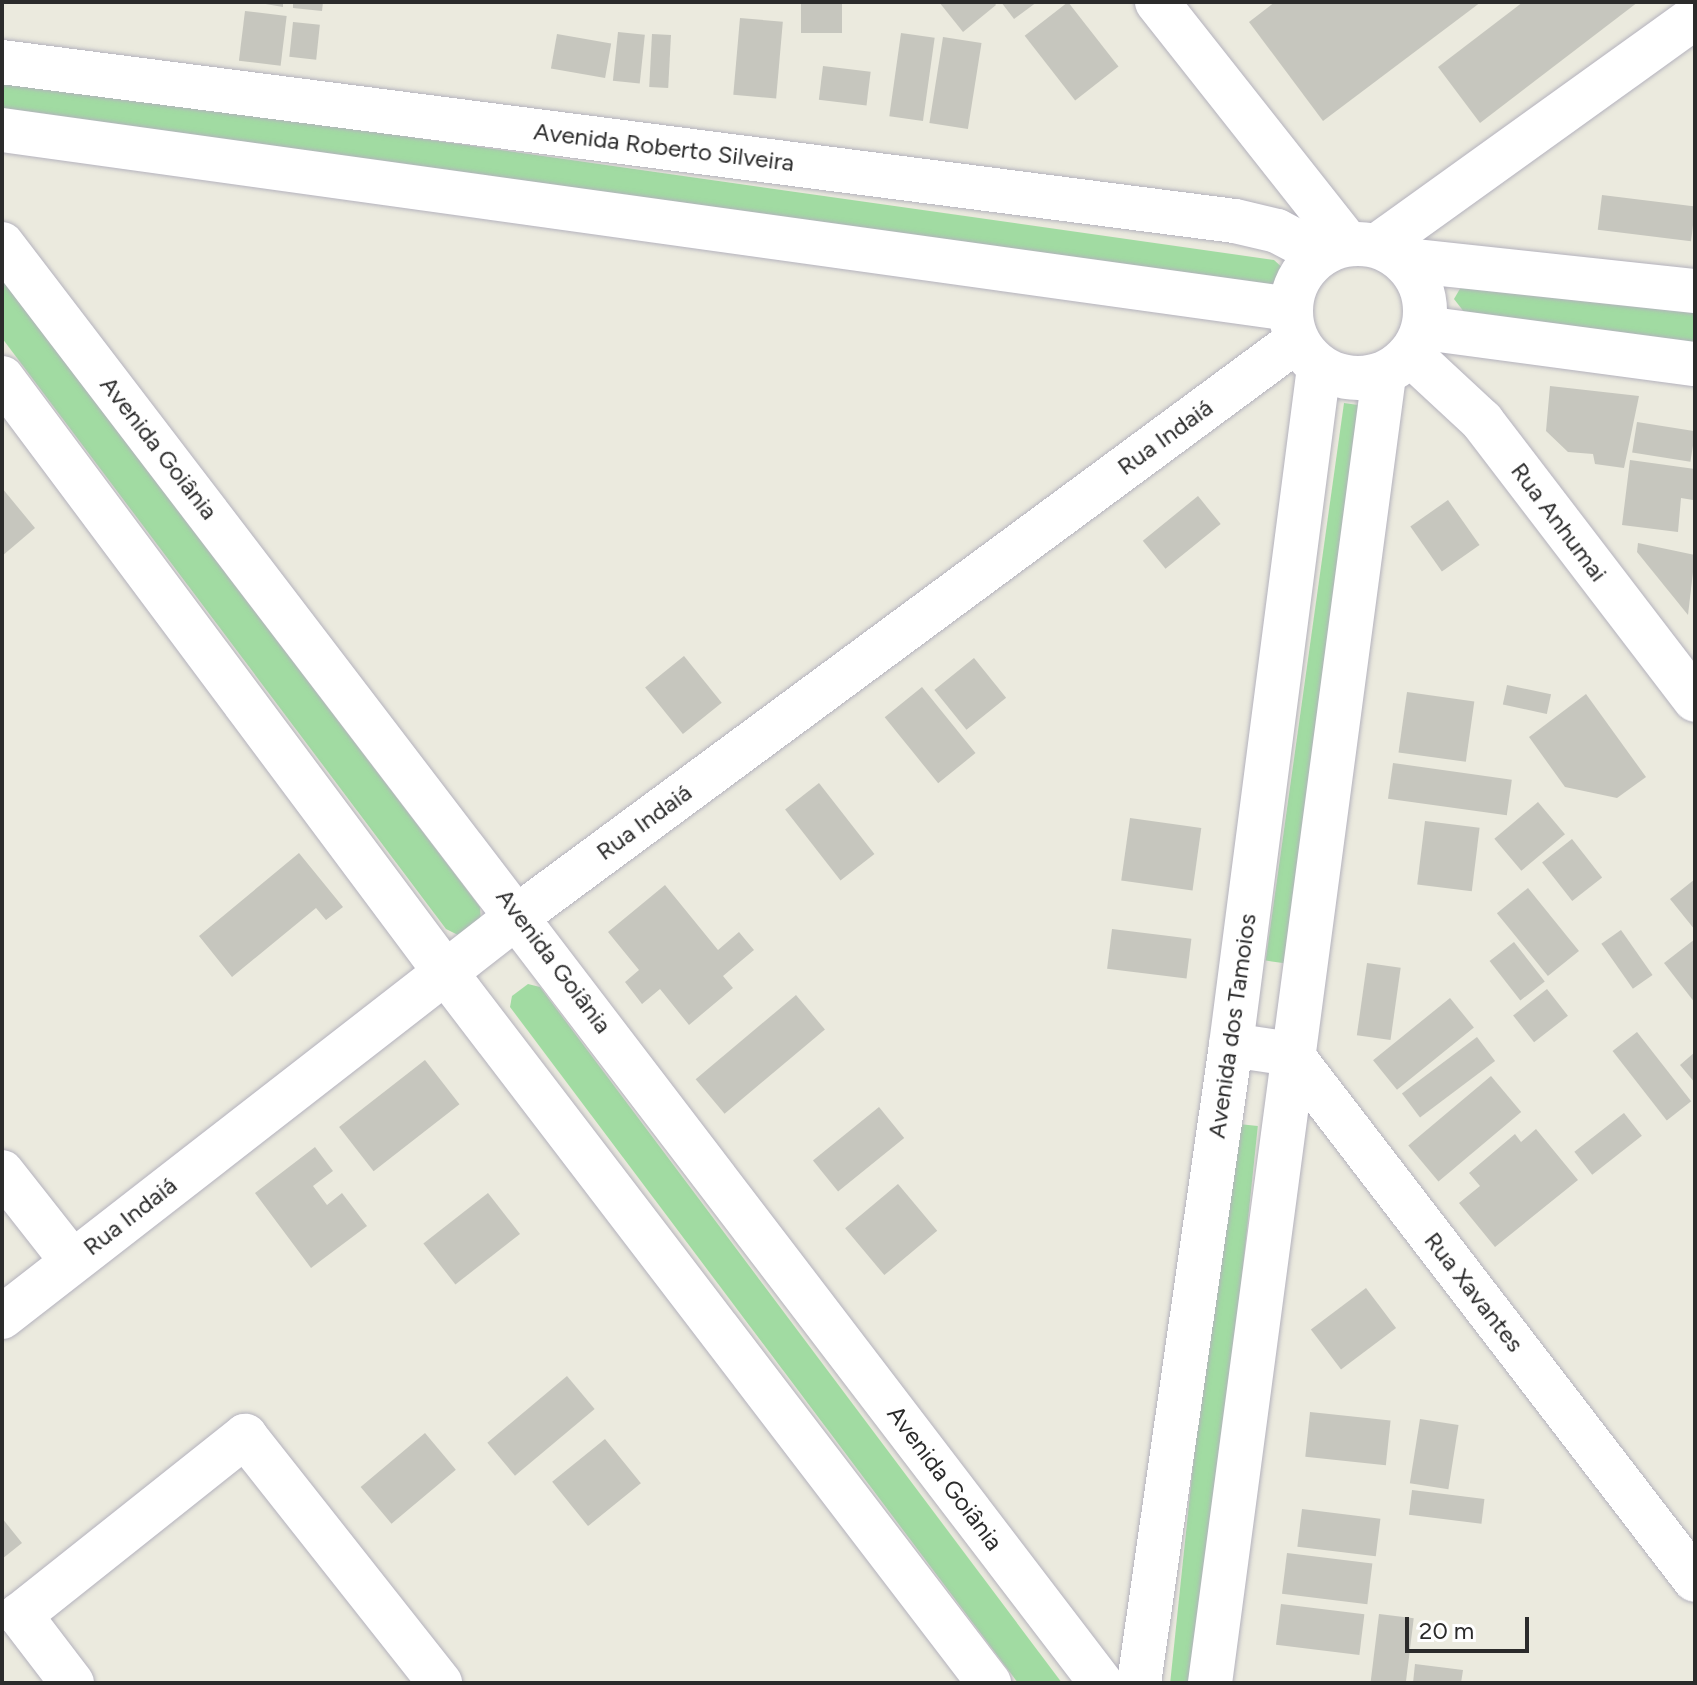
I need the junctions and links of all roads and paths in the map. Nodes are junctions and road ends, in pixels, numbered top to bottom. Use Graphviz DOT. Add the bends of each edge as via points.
graph roads {
  1 [pos="1157,2"];
  2 [pos="1695,17"];
  3 [pos="2,62"];
  4 [pos="2,130"];
  5 [pos="2,244"];
  6 [pos="1362,251"];
  7 [pos="1695,291"];
  8 [pos="1302,339"];
  9 [pos="1406,353"];
  10 [pos="1695,364"];
  11 [pos="2,378"];
  12 [pos="1695,700"];
  13 [pos="519,915"];
  14 [pos="446,973"];
  15 [pos="1231,1045"];
  16 [pos="1291,1054"];
  17 [pos="2,1172"];
  18 [pos="72,1261"];
  19 [pos="2,1317"];
  20 [pos="1695,1580"];
  21 [pos="72,1683"];
  22 [pos="440,1683"];
  23 [pos="989,1683"];
  24 [pos="1101,1683"];
  25 [pos="1139,1683"];
  26 [pos="1210,1683"];
  1 -- 6 [label="street"];
  2 -- 6 [label="street"];
  3 -- 6 [label="street, Avenida Roberto Silveira" via="1235,221"];
  4 -- 8 [label="street"];
  5 -- 13 [label="street, Avenida Goiânia"];
  6 -- 7 [label="street, Avenida Roberto Silveira"];
  6 -- 8 [label="street" via="1299,277"];
  6 -- 9 [label="street" via="1424,292"];
  8 -- 9 [label="street" via="1351,379"];
  8 -- 13 [label="street, Rua Indaiá"];
  8 -- 15 [label="street, Avenida dos Tamoios"];
  9 -- 10 [label="street"];
  9 -- 12 [label="street, Rua Anhumai" via="1482,421"];
  9 -- 16 [label="street"];
  11 -- 14 [label="street"];
  13 -- 14 [label="street, Rua Indaiá"];
  13 -- 24 [label="street, Avenida Goiânia"];
  14 -- 18 [label="street, Rua Indaiá"];
  14 -- 23 [label="street"];
  15 -- 16 [label="street"];
  15 -- 25 [label="street, Avenida dos Tamoios"];
  16 -- 20 [label="street, Rua Xavantes"];
  16 -- 26 [label="street"];
  17 -- 18 [label="street"];
  18 -- 19 [label="street, Rua Indaiá"];
  21 -- 22 [label="street" via="20,1615 245,1436"];
}
